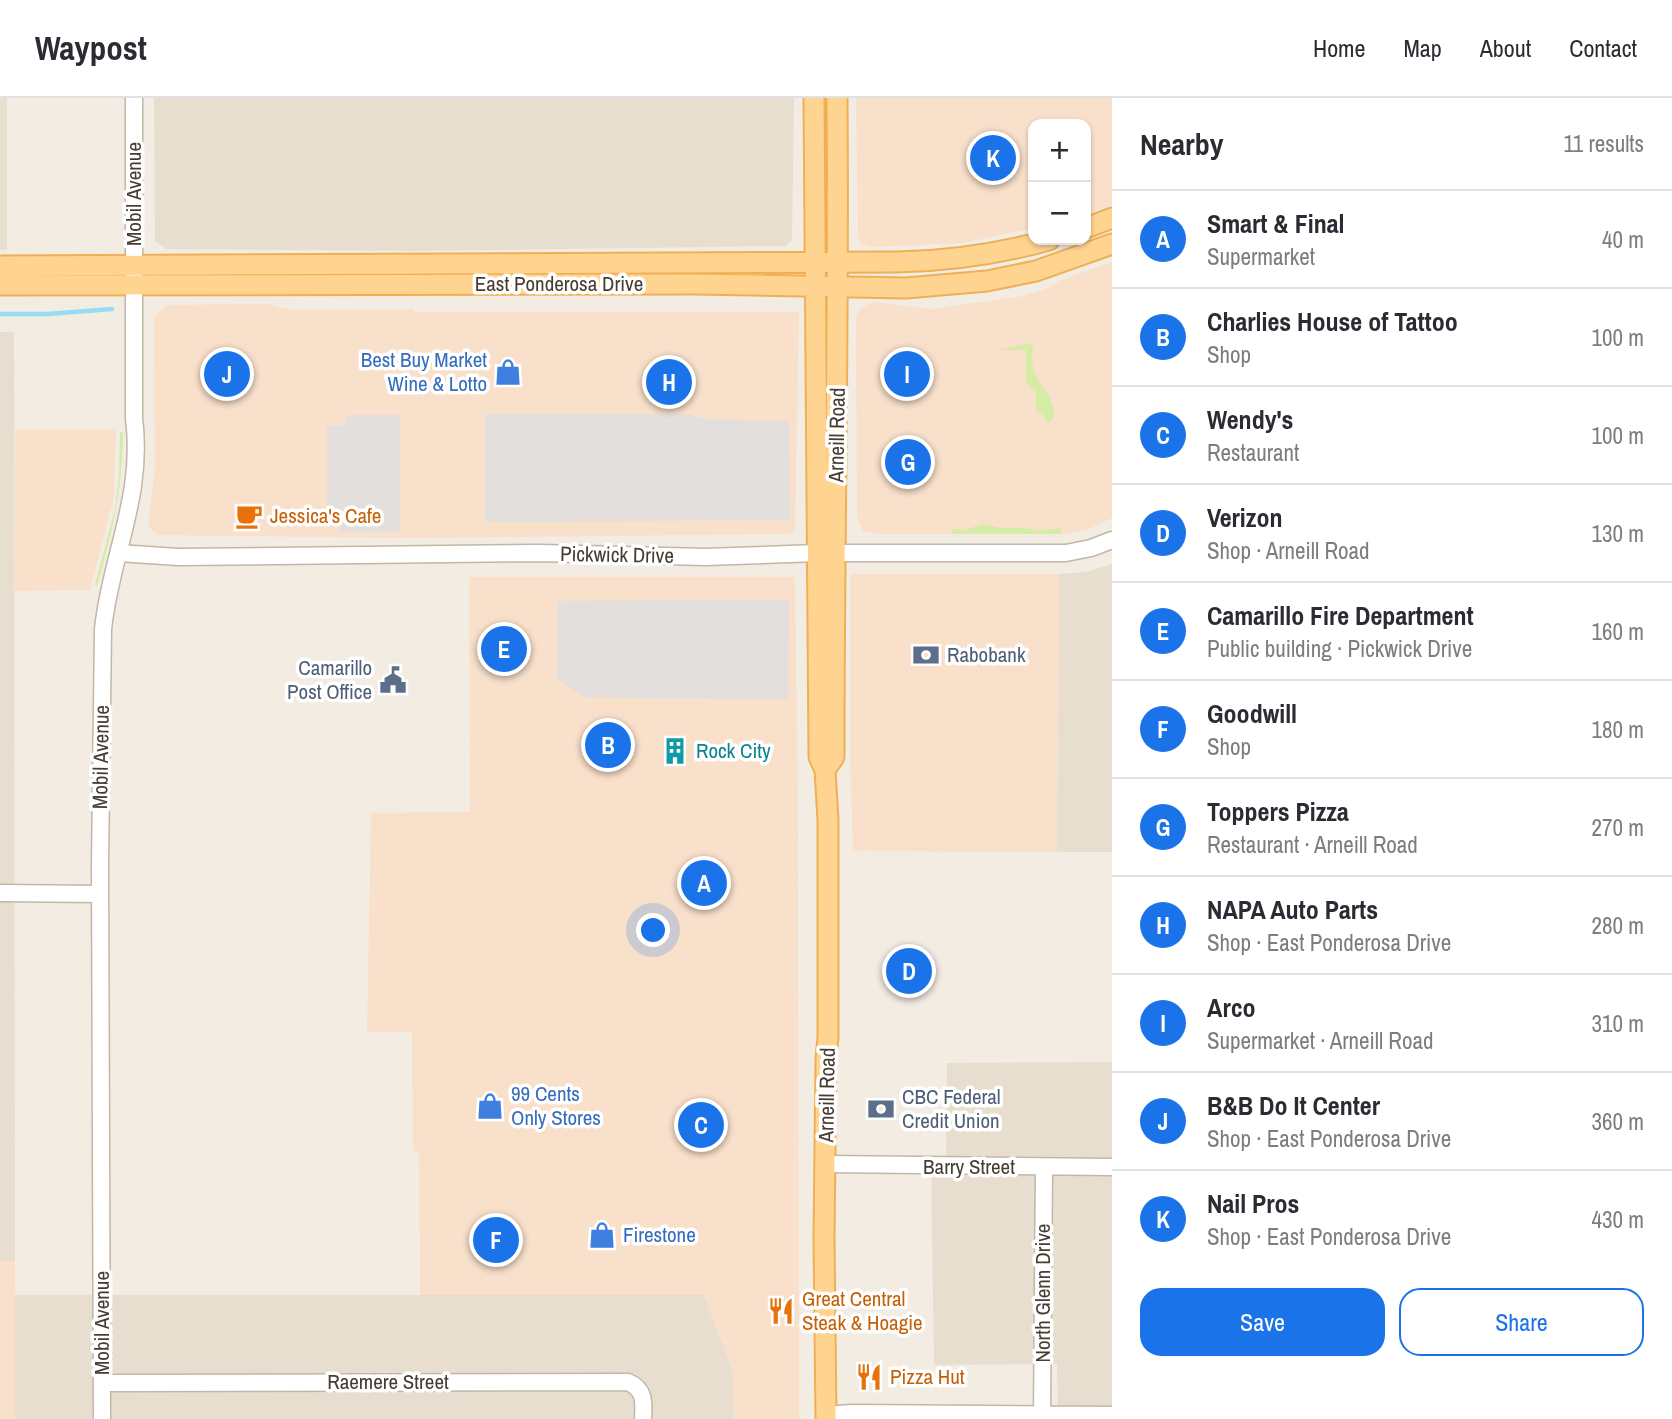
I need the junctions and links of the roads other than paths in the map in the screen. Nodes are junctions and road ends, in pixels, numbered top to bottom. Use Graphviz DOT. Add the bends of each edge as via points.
graph roads {
  1 [pos="134,98"];
  2 [pos="814,98"];
  3 [pos="837,98"];
  4 [pos="1112,218"];
  5 [pos="1091,226"];
  6 [pos="1112,235"];
  7 [pos="1112,244"];
  8 [pos="1032,245"];
  9 [pos="1091,251"];
  10 [pos="817,261"];
  11 [pos="838,262"];
  12 [pos="0,266"];
  13 [pos="134,275"];
  14 [pos="0,285"];
  15 [pos="817,286"];
  16 [pos="838,287"];
  17 [pos="1112,540"];
  18 [pos="826,553"];
  19 [pos="119,554"];
  20 [pos="0,893"];
  21 [pos="100,894"];
  22 [pos="825,1164"];
  23 [pos="1044,1167"];
  24 [pos="1112,1167"];
  25 [pos="102,1383"];
  26 [pos="1112,1415"];
  27 [pos="826,1417"];
  28 [pos="1042,1417"];
  29 [pos="102,1419"];
  30 [pos="643,1419"];
  1 -- 13 [label="street, Mobil Avenue"];
  2 -- 10 [label="main road, Arneill Road"];
  3 -- 11 [label="main road, Arneill Road"];
  4 -- 5 [label="main road"];
  6 -- 9 [label="main road" via="1096,242"];
  7 -- 9 [label="main road, East Ponderosa Drive"];
  8 -- 11 [label="main road, East Ponderosa Drive" via="962,259"];
  9 -- 16 [label="main road, East Ponderosa Drive" via="1037,271 987,281 906,288"];
  10 -- 11 [label="main road, East Ponderosa Drive"];
  10 -- 13 [label="main road, East Ponderosa Drive"];
  10 -- 15 [label="main road, Arneill Road"];
  11 -- 16 [label="main road, Arneill Road"];
  12 -- 13 [label="main road, East Ponderosa Drive"];
  13 -- 14 [label="main road, East Ponderosa Drive"];
  13 -- 15 [label="main road, East Ponderosa Drive"];
  13 -- 19 [label="street, Mobil Avenue" via="135,486"];
  15 -- 16 [label="main road, East Ponderosa Drive"];
  15 -- 18 [label="main road, Arneill Road"];
  16 -- 18 [label="main road, Arneill Road"];
  17 -- 18 [label="street, Pickwick Drive" via="1066,553"];
  18 -- 19 [label="street, Pickwick Drive"];
  18 -- 22 [label="main road, Arneill Road" via="834,757 825,770"];
  19 -- 21 [label="street, Mobil Avenue" via="103,629"];
  20 -- 21 [label="street"];
  21 -- 25 [label="street, Mobil Avenue"];
  22 -- 23 [label="street, Barry Street"];
  22 -- 27 [label="main road, Arneill Road"];
  23 -- 24 [label="street, Barry Street"];
  23 -- 28 [label="street, North Glenn Drive"];
  25 -- 29 [label="street, Mobil Avenue"];
  25 -- 30 [label="street, Raemere Street" via="628,1382 642,1394"];
  26 -- 28 [label="street"];
  27 -- 28 [label="street" via="852,1413"];
}
